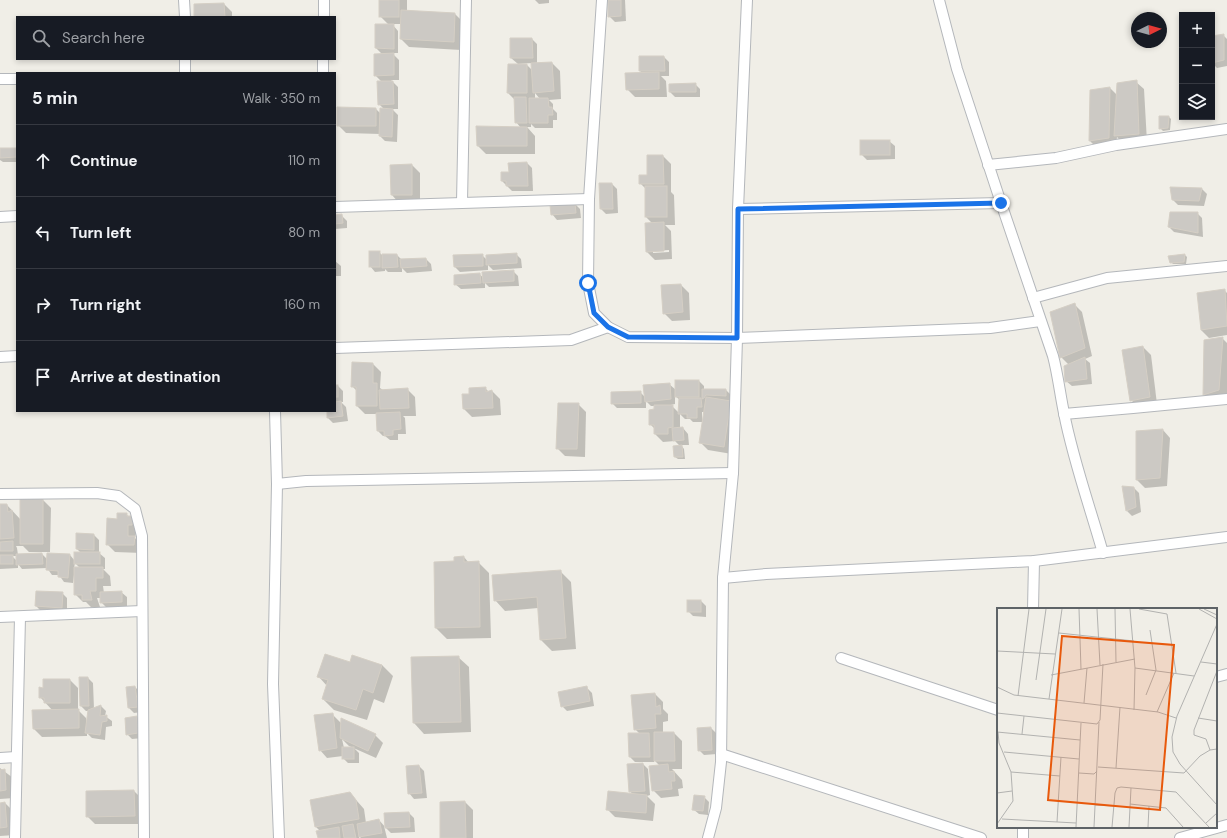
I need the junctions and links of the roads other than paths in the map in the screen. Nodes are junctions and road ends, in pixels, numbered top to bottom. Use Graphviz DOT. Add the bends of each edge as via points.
graph roads {
  1 [pos="184,0"];
  2 [pos="324,0"];
  3 [pos="466,0"];
  4 [pos="602,0"];
  5 [pos="747,0"];
  6 [pos="939,0"];
  7 [pos="185,16"];
  8 [pos="324,16"];
  9 [pos="185,60"];
  10 [pos="323,60"];
  11 [pos="185,72"];
  12 [pos="323,72"];
  13 [pos="0,79"];
  14 [pos="16,79"];
  15 [pos="1227,129"];
  16 [pos="988,165"];
  17 [pos="589,199"];
  18 [pos="462,202"];
  19 [pos="1001,203"];
  20 [pos="336,207"];
  21 [pos="738,209"];
  22 [pos="16,216"];
  23 [pos="0,217"];
  24 [pos="1227,266"];
  25 [pos="1033,298"];
  26 [pos="1040,321"];
  27 [pos="608,327"];
  28 [pos="737,338"];
  29 [pos="336,348"];
  30 [pos="16,356"];
  31 [pos="0,357"];
  32 [pos="1227,399"];
  33 [pos="275,412"];
  34 [pos="1064,414"];
  35 [pos="733,473"];
  36 [pos="277,484"];
  37 [pos="0,494"];
  38 [pos="1227,537"];
  39 [pos="1104,553"];
  40 [pos="1034,561"];
  41 [pos="723,578"];
  42 [pos="1033,608"];
  43 [pos="142,611"];
  44 [pos="0,617"];
  45 [pos="20,617"];
  46 [pos="841,658"];
  47 [pos="1227,674"];
  48 [pos="1217,677"];
  49 [pos="997,710"];
  50 [pos="721,754"];
  51 [pos="16,757"];
  52 [pos="0,758"];
  53 [pos="1227,825"];
  54 [pos="1216,828"];
  55 [pos="1217,828"];
  56 [pos="16,838"];
  57 [pos="144,838"];
  58 [pos="279,838"];
  59 [pos="708,838"];
  60 [pos="981,838"];
  61 [pos="1180,838"];
  1 -- 7 [label="street"];
  2 -- 8 [label="street"];
  3 -- 18 [label="street"];
  4 -- 17 [label="street"];
  5 -- 21 [label="street"];
  6 -- 16 [label="street" via="957,69"];
  9 -- 11 [label="street"];
  10 -- 12 [label="street"];
  13 -- 14 [label="street"];
  15 -- 16 [label="street" via="1116,144 1056,158"];
  16 -- 19 [label="street"];
  17 -- 18 [label="street"];
  17 -- 27 [label="street" via="588,283 594,313"];
  18 -- 20 [label="street"];
  19 -- 21 [label="street"];
  19 -- 25 [label="street"];
  21 -- 28 [label="street"];
  22 -- 23 [label="street"];
  24 -- 25 [label="street" via="1107,278"];
  25 -- 26 [label="street"];
  26 -- 28 [label="street" via="990,328"];
  26 -- 34 [label="street" via="1053,356"];
  27 -- 28 [label="street" via="628,337"];
  27 -- 29 [label="street" via="571,340"];
  28 -- 35 [label="street"];
  30 -- 31 [label="street"];
  32 -- 34 [label="street"];
  33 -- 36 [label="street"];
  34 -- 39 [label="street"];
  35 -- 36 [label="street"];
  35 -- 41 [label="street"];
  36 -- 58 [label="street" via="273,684"];
  37 -- 43 [label="street" via="97,493 118,496 135,509 142,536"];
  38 -- 39 [label="street"];
  39 -- 40 [label="street"];
  40 -- 41 [label="street"];
  40 -- 42 [label="street"];
  41 -- 50 [label="street"];
  43 -- 45 [label="street"];
  43 -- 57 [label="street"];
  44 -- 45 [label="street"];
  45 -- 51 [label="street"];
  46 -- 49 [label="street"];
  47 -- 48 [label="street"];
  50 -- 59 [label="street" via="716,808"];
  50 -- 60 [label="street"];
  51 -- 52 [label="street"];
  51 -- 56 [label="street"];
  53 -- 55 [label="street"];
  54 -- 61 [label="street"];
}
